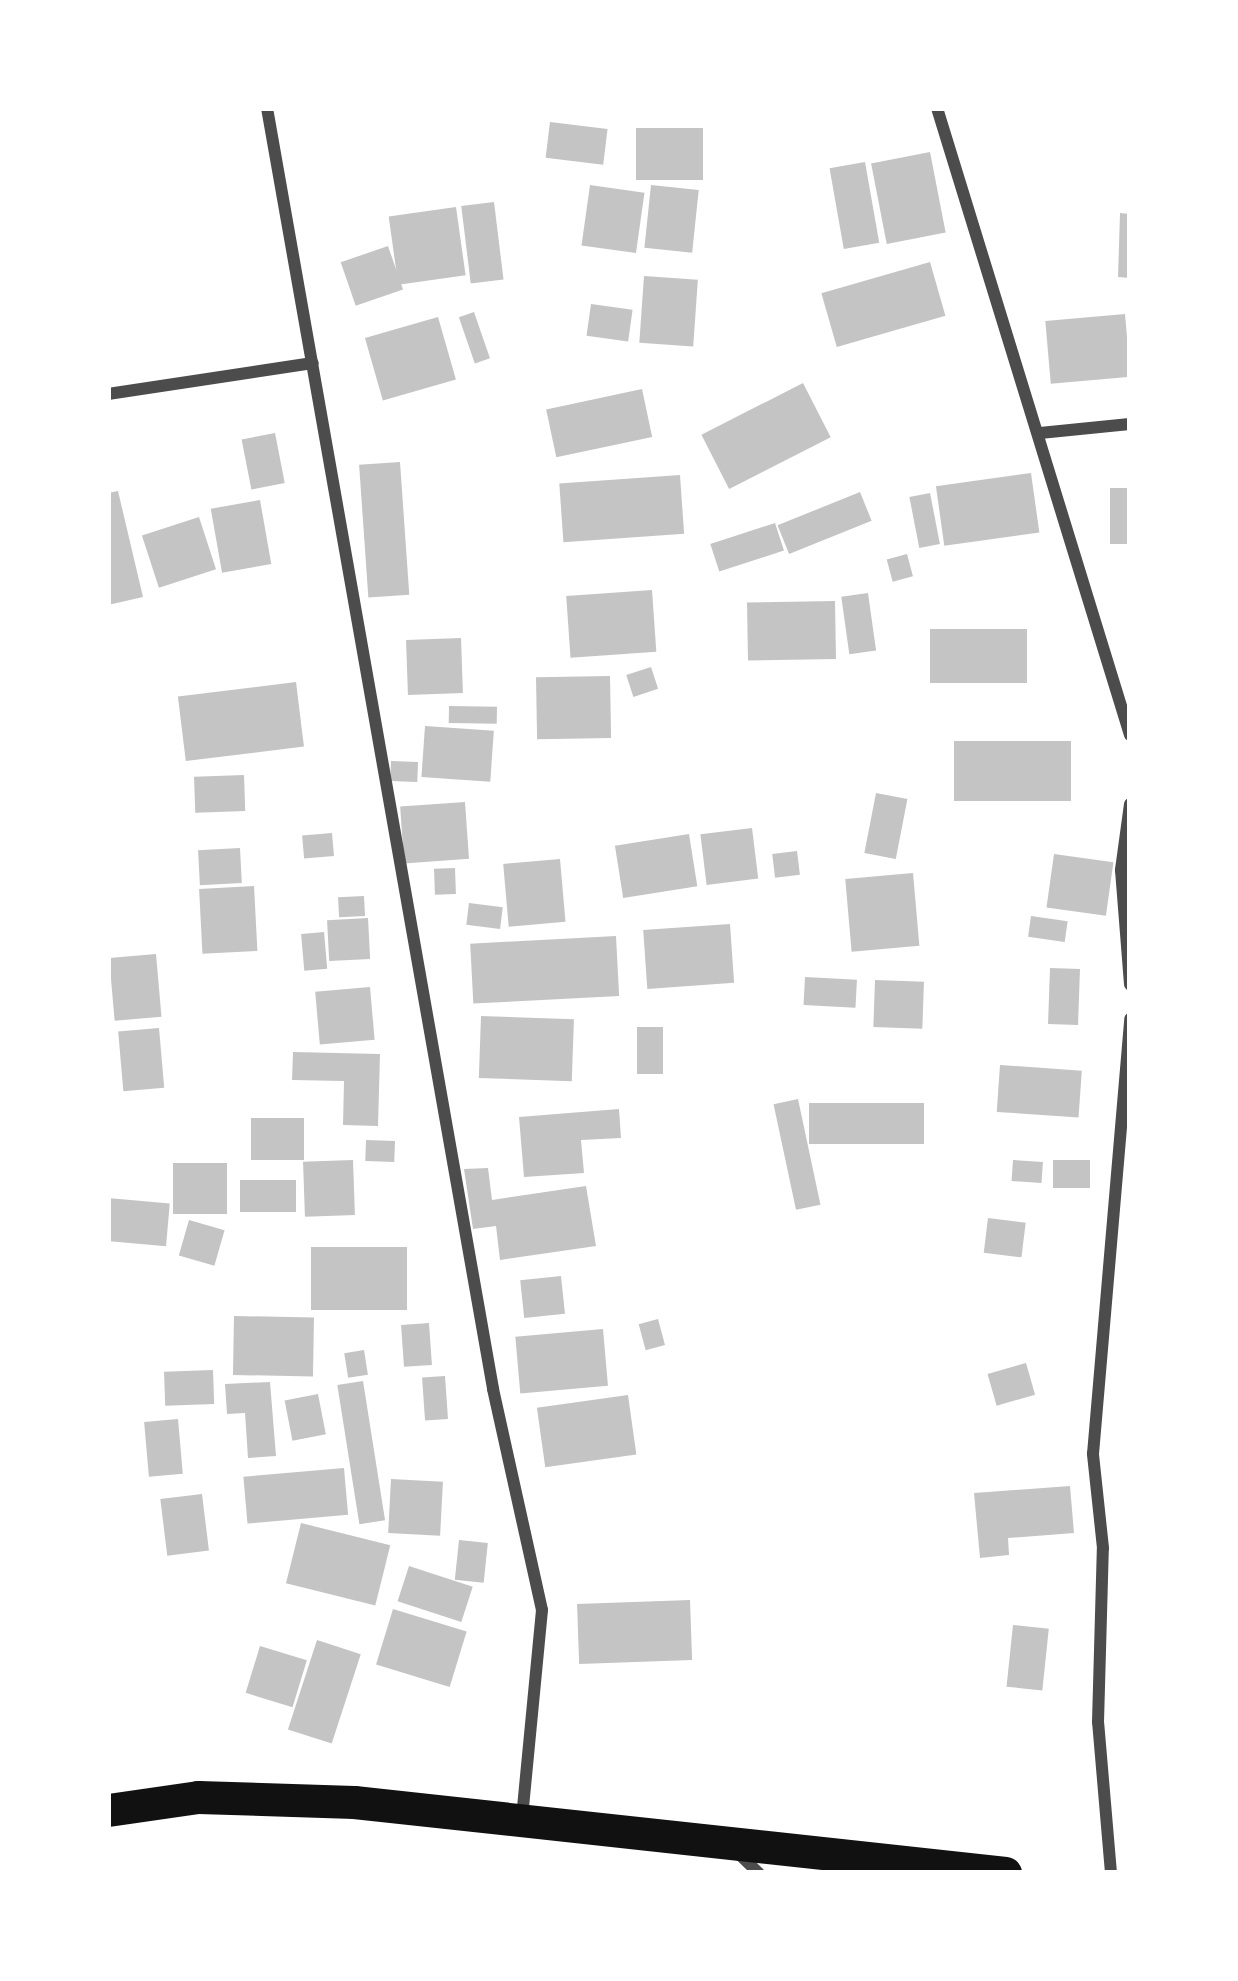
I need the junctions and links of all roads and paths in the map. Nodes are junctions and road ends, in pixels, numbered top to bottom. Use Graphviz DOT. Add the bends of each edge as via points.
graph roads {
  1 [pos="267,108"];
  2 [pos="937,108"];
  3 [pos="313,363"];
  4 [pos="108,394"];
  5 [pos="1130,424"];
  6 [pos="1040,433"];
  7 [pos="1130,735"];
  8 [pos="1130,804"];
  9 [pos="1130,985"];
  10 [pos="1130,1019"];
  11 [pos="108,1810"];
  12 [pos="522,1817"];
  13 [pos="724,1841"];
  14 [pos="759,1873"];
  15 [pos="1005,1873"];
  16 [pos="1111,1873"];
  1 -- 3 [label="street"];
  2 -- 6 [label="street"];
  3 -- 4 [label="street"];
  3 -- 12 [label="street" via="493,1389 542,1610"];
  5 -- 6 [label="street"];
  6 -- 7 [label="street"];
  8 -- 9 [label="street" via="1121,871"];
  10 -- 16 [label="street" via="1093,1454 1103,1548 1098,1722"];
  11 -- 12 [label="highway" via="198,1797"];
  12 -- 13 [label="highway"];
  13 -- 14 [label="street"];
  13 -- 15 [label="highway"];
}
